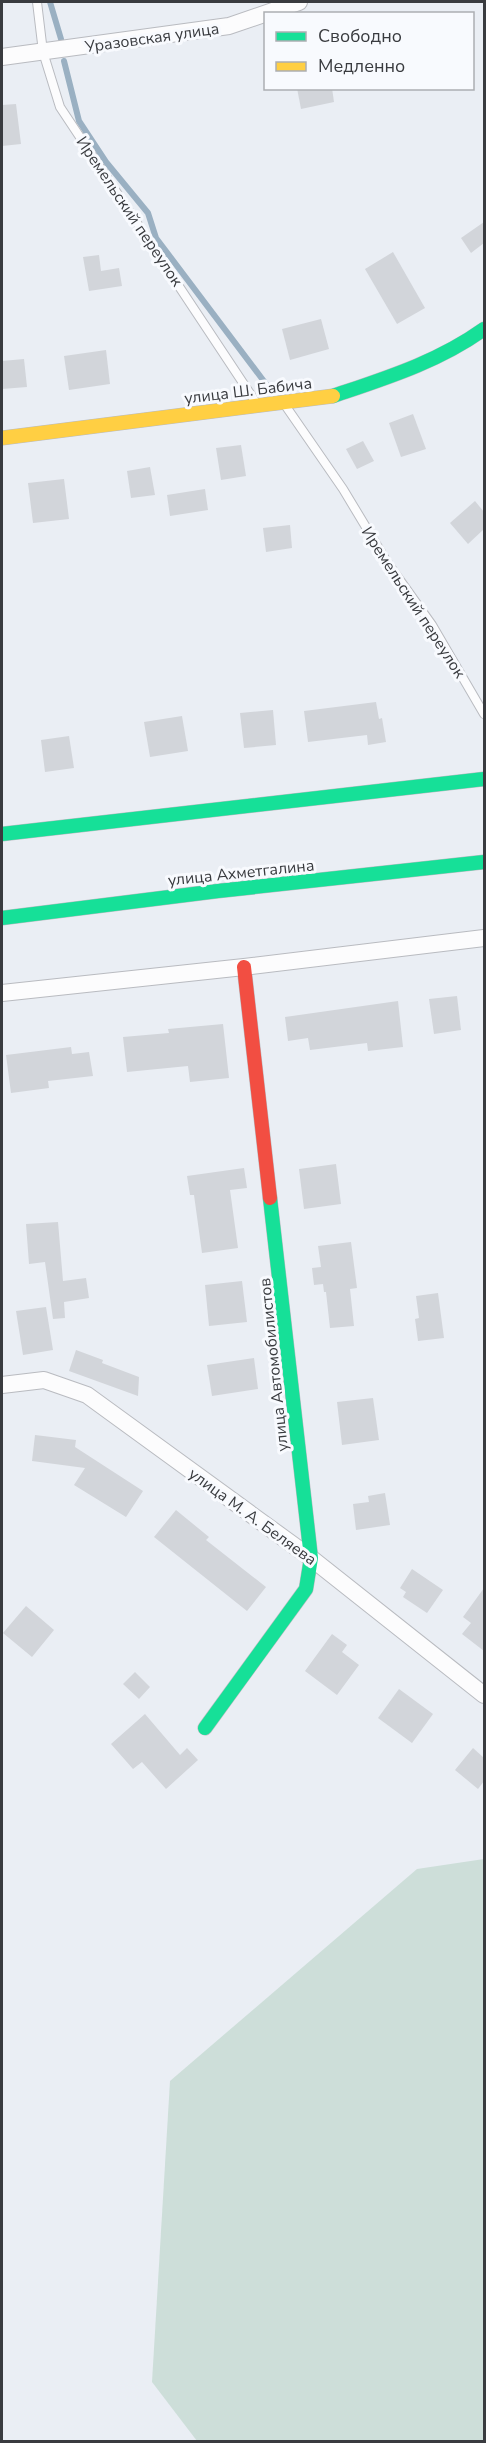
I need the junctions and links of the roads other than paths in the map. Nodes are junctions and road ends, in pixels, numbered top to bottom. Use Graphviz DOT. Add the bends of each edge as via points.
graph roads {
  1 [pos="37,2"];
  2 [pos="299,2"];
  3 [pos="271,12"];
  4 [pos="264,14"];
  5 [pos="43,52"];
  6 [pos="2,57"];
  7 [pos="484,329"];
  8 [pos="283,402"];
  9 [pos="258,405"];
  10 [pos="2,438"];
  11 [pos="484,714"];
  12 [pos="484,779"];
  13 [pos="2,834"];
  14 [pos="484,862"];
  15 [pos="2,918"];
  16 [pos="484,938"];
  17 [pos="244,967"];
  18 [pos="2,993"];
  19 [pos="2,1385"];
  20 [pos="311,1558"];
  21 [pos="484,1695"];
  22 [pos="205,1728"];
  1 -- 5 [label="lane, Иремельский переулок"];
  2 -- 3 [label="street, Уразовская улица"];
  4 -- 5 [label="street, Уразовская улица" via="229,27"];
  5 -- 6 [label="street, Уразовская улица"];
  5 -- 9 [label="lane, Иремельский переулок" via="60,107"];
  7 -- 8 [label="street, улица Ш. Бабича" via="462,345 412,369 329,397"];
  8 -- 9 [label="street, улица Ш. Бабича"];
  8 -- 11 [label="lane, Иремельский переулок" via="432,625"];
  9 -- 10 [label="street, улица Ш. Бабича"];
  12 -- 13 [label="street"];
  14 -- 15 [label="street, улица Ахметгалина"];
  16 -- 17 [label="street"];
  17 -- 18 [label="street"];
  17 -- 20 [label="street, улица Автомобилистов"];
  19 -- 20 [label="street, улица М. А. Беляева" via="44,1380 87,1395"];
  20 -- 21 [label="street, улица М. А. Беляева"];
  20 -- 22 [label="street, улица Автомобилистов" via="306,1588"];
}
